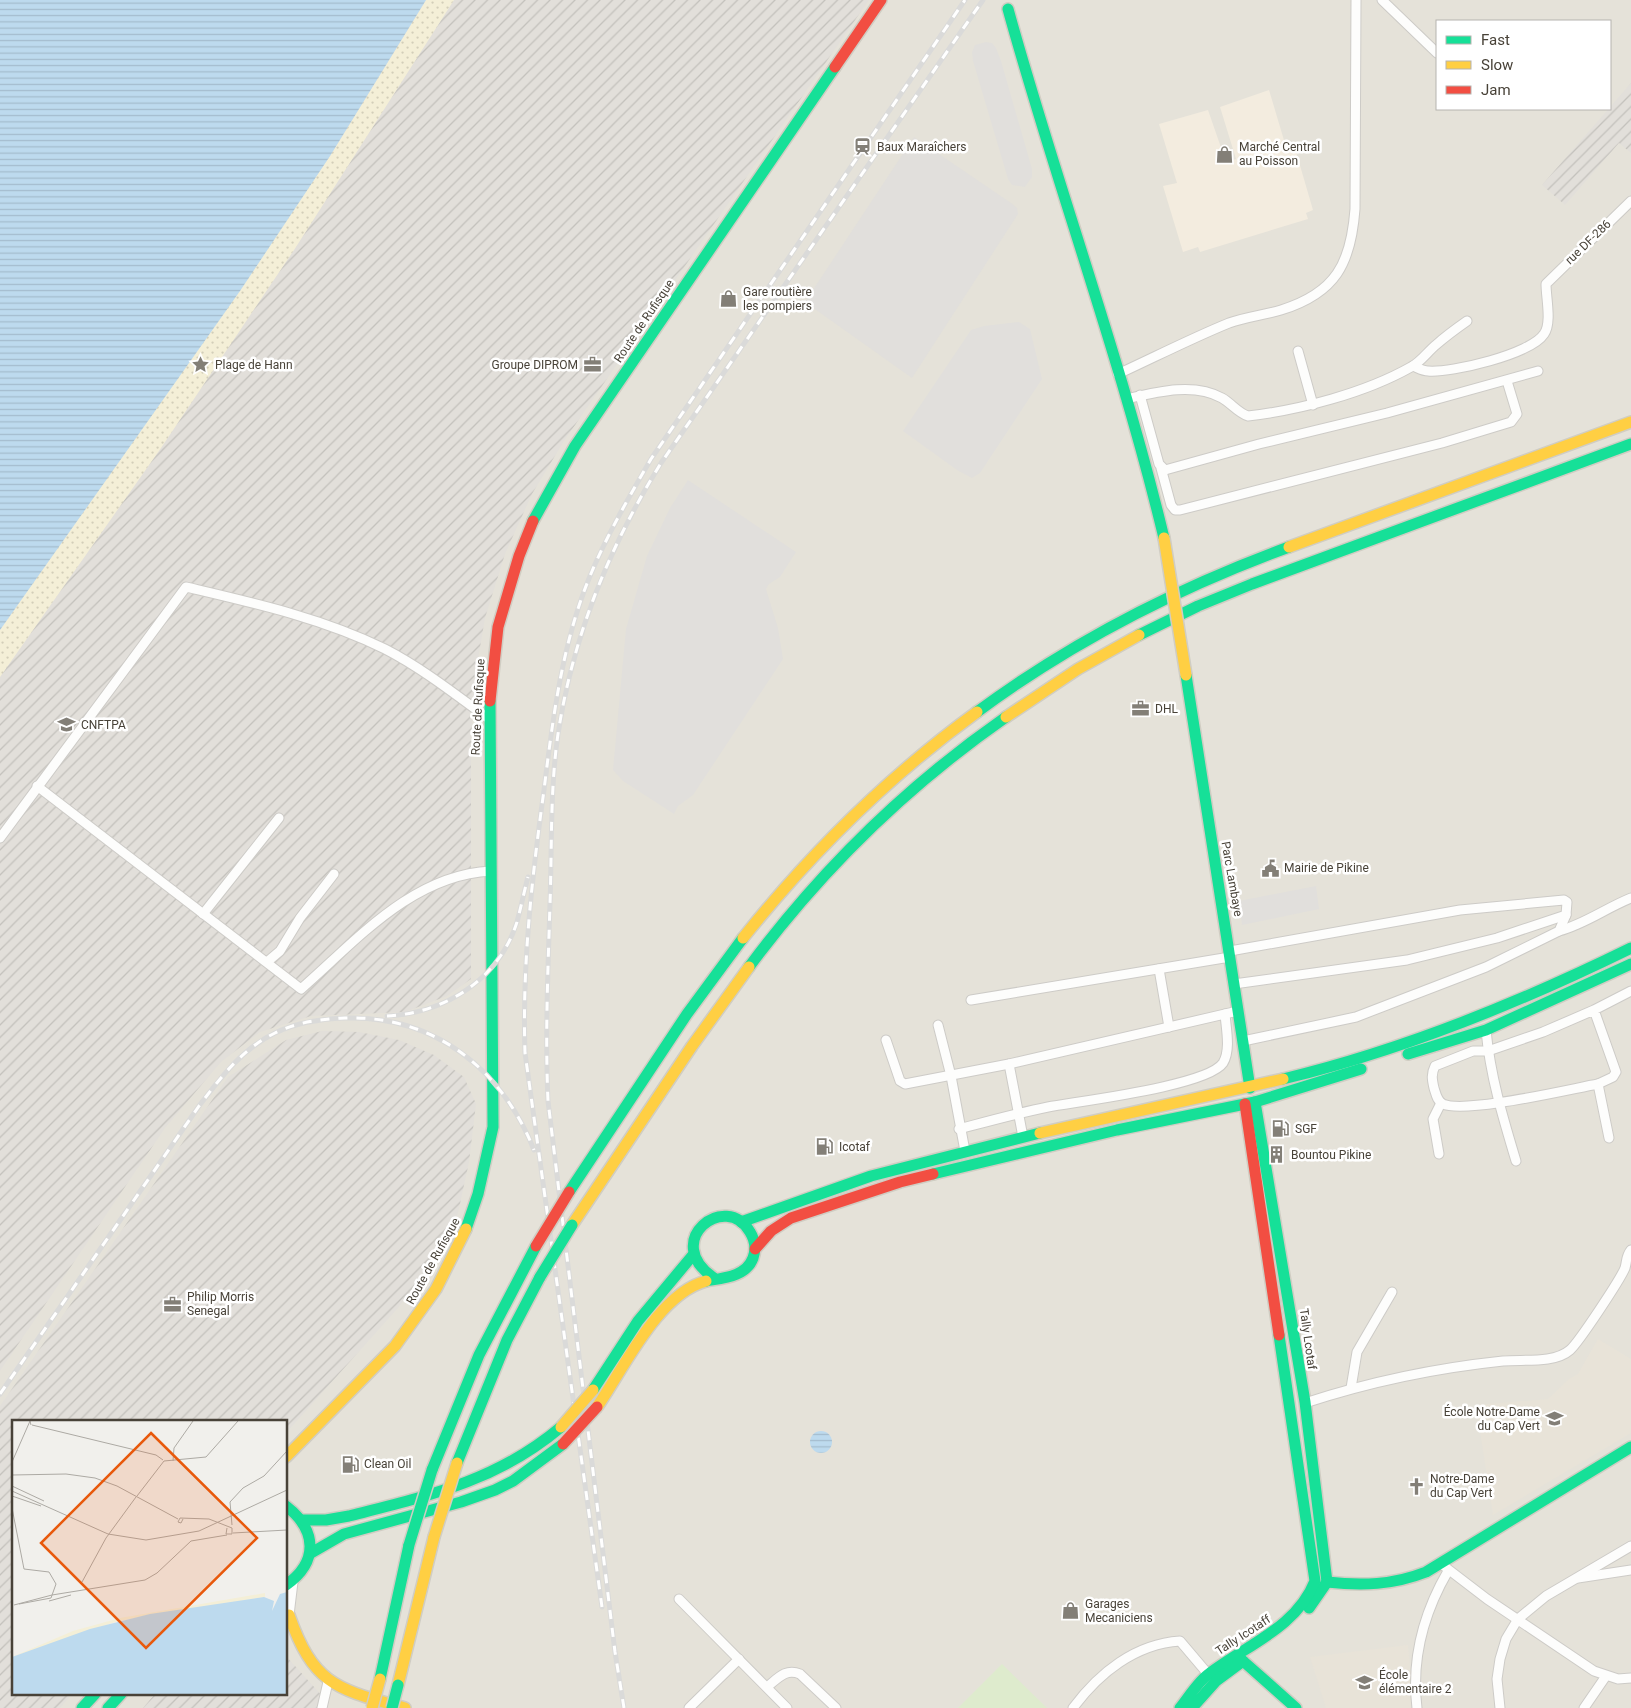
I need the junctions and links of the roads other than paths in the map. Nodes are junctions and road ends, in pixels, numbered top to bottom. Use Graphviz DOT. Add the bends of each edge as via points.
graph roads {
  1 [pos="881,0"];
  2 [pos="1356,0"];
  3 [pos="1382,0"];
  4 [pos="1008,9"];
  5 [pos="1436,52"];
  6 [pos="1631,201"];
  7 [pos="1467,321"];
  8 [pos="1298,351"];
  9 [pos="1413,366"];
  10 [pos="1538,371"];
  11 [pos="1118,374"];
  12 [pos="1507,381"];
  13 [pos="1140,395"];
  14 [pos="1126,399"];
  15 [pos="1313,405"];
  16 [pos="1631,414"];
  17 [pos="1631,422"];
  18 [pos="1616,428"];
  19 [pos="1631,444"];
  20 [pos="1161,468"];
  21 [pos="1177,616"];
  22 [pos="489,719"];
  23 [pos="37,786"];
  24 [pos="278,818"];
  25 [pos="0,838"];
  26 [pos="491,871"];
  27 [pos="334,874"];
  28 [pos="1631,898"];
  29 [pos="203,914"];
  30 [pos="1566,915"];
  31 [pos="1559,931"];
  32 [pos="1631,948"];
  33 [pos="1230,954"];
  34 [pos="266,962"];
  35 [pos="1631,964"];
  36 [pos="1159,969"];
  37 [pos="1234,984"];
  38 [pos="1631,991"];
  39 [pos="972,1000"];
  40 [pos="1594,1010"];
  41 [pos="1238,1011"];
  42 [pos="1225,1014"];
  43 [pos="938,1025"];
  44 [pos="1169,1027"];
  45 [pos="1486,1030"];
  46 [pos="886,1040"];
  47 [pos="1243,1041"];
  48 [pos="1488,1051"];
  49 [pos="1009,1064"];
  50 [pos="952,1076"];
  51 [pos="1598,1084"];
  52 [pos="1250,1088"];
  53 [pos="1250,1103"];
  54 [pos="1441,1103"];
  55 [pos="1498,1103"];
  56 [pos="1019,1113"];
  57 [pos="959,1129"];
  58 [pos="1023,1137"];
  59 [pos="1609,1138"];
  60 [pos="965,1151"];
  61 [pos="1439,1154"];
  62 [pos="1516,1162"];
  63 [pos="741,1222"];
  64 [pos="755,1248"];
  65 [pos="1631,1250"];
  66 [pos="693,1255"];
  67 [pos="714,1278"];
  68 [pos="1392,1292"];
  69 [pos="1351,1388"];
  70 [pos="1305,1403"];
  71 [pos="1631,1447"];
  72 [pos="288,1455"];
  73 [pos="288,1508"];
  74 [pos="303,1520"];
  75 [pos="1631,1546"];
  76 [pos="311,1553"];
  77 [pos="1444,1567"];
  78 [pos="1631,1570"];
  79 [pos="1573,1579"];
  80 [pos="1321,1582"];
  81 [pos="289,1584"];
  82 [pos="679,1599"];
  83 [pos="288,1613"];
  84 [pos="1518,1619"];
  85 [pos="739,1659"];
  86 [pos="1243,1660"];
  87 [pos="1208,1674"];
  88 [pos="1606,1676"];
  89 [pos="1631,1678"];
  90 [pos="328,1682"];
  91 [pos="767,1687"];
  92 [pos="93,1696"];
  93 [pos="119,1696"];
  94 [pos="1195,1707"];
  95 [pos="82,1708"];
  96 [pos="108,1708"];
  97 [pos="322,1708"];
  98 [pos="372,1708"];
  99 [pos="392,1708"];
  100 [pos="405,1708"];
  101 [pos="689,1708"];
  102 [pos="787,1708"];
  103 [pos="836,1708"];
  104 [pos="1073,1708"];
  105 [pos="1180,1708"];
  106 [pos="1296,1708"];
  107 [pos="1417,1708"];
  108 [pos="1500,1708"];
  109 [pos="1584,1708"];
  1 -- 22 [label="main road, Route de Rufisque" via="575,446 549,489 519,556 498,626"];
  2 -- 11 [label="street" via="1353,237 1335,278 1305,302 1231,323"];
  3 -- 5 [label="street"];
  4 -- 11 [label="main road, Parc Lambaye"];
  6 -- 9 [label="street, rue DF-286" via="1546,284 1547,329 1539,340 1523,349 1476,364 1425,372"];
  7 -- 9 [label="street"];
  8 -- 15 [label="street"];
  9 -- 15 [label="street"];
  10 -- 12 [label="street"];
  11 -- 14 [label="main road, Parc Lambaye"];
  12 -- 20 [label="street" via="1169,469"];
  12 -- 20 [label="street" via="1517,414 1511,422 1442,443 1180,510 1171,505"];
  13 -- 14 [label="street"];
  13 -- 15 [label="street" via="1199,390 1222,398 1248,416"];
  13 -- 20 [label="street"];
  14 -- 21 [label="main road, Parc Lambaye, bridge" via="1154,494"];
  16 -- 18 [label="main road"];
  17 -- 18 [label="main road"];
  18 -- 98 [label="main road, bridge" via="1286,548 1184,589 1066,653 994,700 886,787 838,832 730,955 569,1192 496,1316 432,1470 409,1544"];
  19 -- 21 [label="main road" via="1260,580"];
  21 -- 33 [label="main road, Parc Lambaye, bridge"];
  21 -- 99 [label="main road, bridge" via="1064,678 936,770 823,875 742,975 572,1225 507,1340 456,1463 434,1537"];
  22 -- 23 [label="street" via="443,685 386,650 332,626 186,587"];
  22 -- 26 [label="main road, Route de Rufisque"];
  23 -- 25 [label="street"];
  23 -- 29 [label="street"];
  24 -- 29 [label="street"];
  26 -- 34 [label="street" via="440,881 409,896 301,989"];
  26 -- 72 [label="main road, Route de Rufisque" via="492,1127 488,1163 473,1215 458,1248 421,1311 373,1370 304,1435"];
  27 -- 34 [label="street" via="300,918 280,951"];
  28 -- 31 [label="street" via="1577,926"];
  29 -- 34 [label="street"];
  30 -- 31 [label="street"];
  30 -- 33 [label="street" via="1568,909 1564,900 1460,910"];
  30 -- 37 [label="street" via="1497,938 1407,960"];
  31 -- 47 [label="street" via="1486,967 1380,1008"];
  32 -- 52 [label="main road" via="1460,1025 1383,1052"];
  33 -- 36 [label="street"];
  33 -- 37 [label="main road, Parc Lambaye"];
  35 -- 45 [label="main road"];
  36 -- 39 [label="street"];
  36 -- 44 [label="street"];
  37 -- 41 [label="main road, Parc Lambaye"];
  38 -- 40 [label="street"];
  40 -- 48 [label="street"];
  40 -- 51 [label="street" via="1616,1072"];
  41 -- 42 [label="street"];
  41 -- 47 [label="main road, Parc Lambaye"];
  42 -- 44 [label="street"];
  42 -- 56 [label="street" via="1227,1048 1225,1060 1216,1069 1173,1085 1142,1092"];
  43 -- 50 [label="street"];
  44 -- 49 [label="street"];
  45 -- 48 [label="street"];
  45 -- 53 [label="main road"];
  46 -- 50 [label="street" via="902,1083"];
  47 -- 52 [label="main road, Parc Lambaye"];
  48 -- 54 [label="street" via="1473,1051 1435,1066 1431,1076"];
  48 -- 55 [label="street"];
  49 -- 50 [label="street"];
  49 -- 56 [label="street"];
  50 -- 57 [label="street"];
  51 -- 55 [label="street"];
  51 -- 59 [label="street"];
  52 -- 58 [label="main road"];
  53 -- 64 [label="main road" via="1079,1139 900,1182 791,1218 771,1231"];
  53 -- 70 [label="main road, Tally Lcotaf"];
  53 -- 80 [label="main road"];
  54 -- 55 [label="street" via="1452,1106"];
  54 -- 61 [label="street" via="1433,1119"];
  55 -- 62 [label="street"];
  56 -- 57 [label="street"];
  56 -- 58 [label="street"];
  57 -- 60 [label="street"];
  58 -- 60 [label="main road"];
  60 -- 63 [label="main road" via="833,1188"];
  63 -- 64 [label="main road" via="750,1231"];
  63 -- 66 [label="main road" via="725,1216 707,1221 694,1236"];
  64 -- 67 [label="main road" via="749,1264 736,1276"];
  65 -- 69 [label="street" via="1615,1284 1575,1344 1562,1355 1469,1366"];
  66 -- 67 [label="main road" via="700,1269"];
  66 -- 74 [label="main road, bridge" via="632,1331 593,1390 561,1427 525,1457 476,1481 336,1519"];
  67 -- 76 [label="main road, bridge" via="690,1287 669,1307 634,1350 597,1407 563,1444 519,1477 495,1490 460,1502 344,1534"];
  68 -- 69 [label="street" via="1357,1352"];
  69 -- 70 [label="street"];
  70 -- 80 [label="main road, Tally Lcotaf" via="1323,1534"];
  71 -- 77 [label="main road"];
  73 -- 74 [label="main road"];
  74 -- 76 [label="main road" via="311,1539"];
  75 -- 79 [label="street"];
  76 -- 81 [label="main road" via="301,1574"];
  77 -- 80 [label="main road" via="1405,1581 1382,1585"];
  77 -- 84 [label="street"];
  77 -- 107 [label="street" via="1420,1638 1415,1665"];
  78 -- 79 [label="street"];
  79 -- 84 [label="street"];
  80 -- 86 [label="main road, Tally Icotaff" via="1306,1612 1292,1626"];
  80 -- 87 [label="main road, Tally Icotaff" via="1284,1624"];
  81 -- 83 [label="street"];
  82 -- 85 [label="street"];
  83 -- 90 [label="main road" via="301,1649"];
  84 -- 88 [label="street"];
  84 -- 108 [label="street" via="1506,1639 1500,1658 1497,1679"];
  85 -- 91 [label="street"];
  85 -- 101 [label="street"];
  86 -- 94 [label="main road, Tally Icotaff" via="1216,1681"];
  86 -- 106 [label="main road"];
  87 -- 104 [label="street" via="1180,1641 1157,1644 1109,1669"];
  87 -- 105 [label="main road, Tally Icotaff"];
  88 -- 89 [label="street"];
  88 -- 109 [label="street"];
  90 -- 97 [label="street"];
  90 -- 100 [label="main road" via="348,1692"];
  91 -- 102 [label="street"];
  91 -- 103 [label="street" via="787,1671 793,1671"];
  92 -- 95 [label="main road"];
  93 -- 96 [label="main road"];
}
